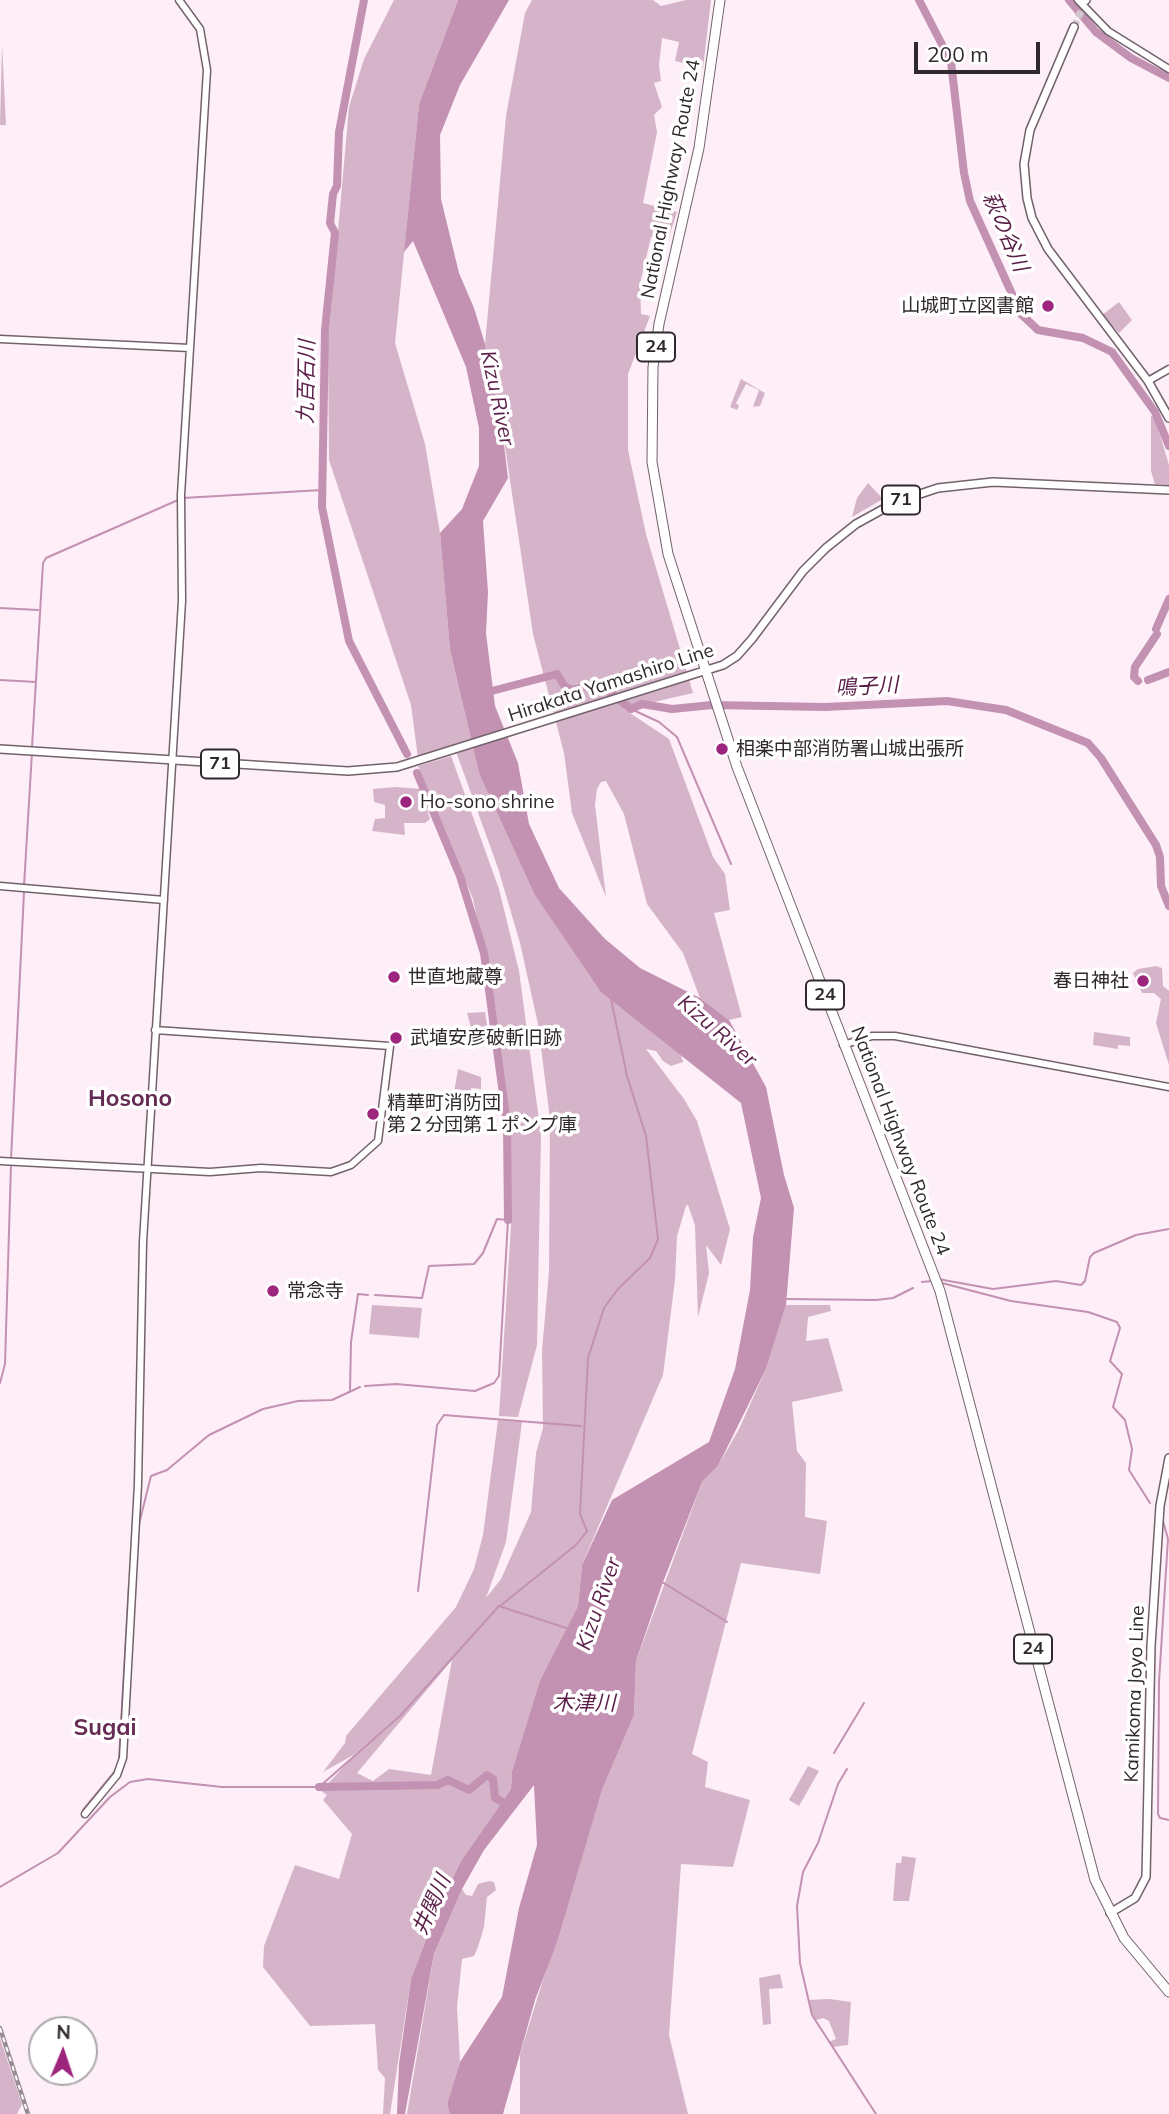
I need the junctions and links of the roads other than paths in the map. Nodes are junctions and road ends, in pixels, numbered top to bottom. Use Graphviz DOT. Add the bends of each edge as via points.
graph roads {
  1 [pos="179,0"];
  2 [pos="720,0"];
  3 [pos="1083,0"];
  4 [pos="1073,27"];
  5 [pos="1169,69"];
  6 [pos="0,339"];
  7 [pos="190,348"];
  8 [pos="1169,369"];
  9 [pos="1148,381"];
  10 [pos="1169,418"];
  11 [pos="1169,490"];
  12 [pos="704,672"];
  13 [pos="0,749"];
  14 [pos="173,761"];
  15 [pos="0,886"];
  16 [pos="163,900"];
  17 [pos="155,1030"];
  18 [pos="843,1045"];
  19 [pos="1169,1087"];
  20 [pos="0,1161"];
  21 [pos="147,1168"];
  22 [pos="1169,1458"];
  23 [pos="85,1814"];
  24 [pos="1110,1913"];
  25 [pos="1169,1992"];
  1 -- 7 [label="street" via="200,29 207,63"];
  2 -- 12 [label="highway, National Highway Route 24 / 24" via="699,148 659,324 650,408 652,462 663,533"];
  3 -- 5 [label="street" via="1108,31"];
  4 -- 9 [label="main road" via="1028,136 1027,198 1053,256"];
  6 -- 7 [label="street"];
  7 -- 14 [label="street"];
  8 -- 9 [label="street"];
  9 -- 10 [label="main road"];
  11 -- 12 [label="main road, Hirakata Yamashiro Line / 71" via="993,482 946,486 896,502 833,541 803,571 737,656"];
  12 -- 14 [label="main road, Hirakata Yamashiro Line / 71" via="397,767 366,772"];
  12 -- 18 [label="highway, National Highway Route 24 / 24"];
  13 -- 14 [label="main road, Hirakata Yamashiro Line / 71"];
  14 -- 16 [label="street"];
  15 -- 16 [label="street"];
  16 -- 17 [label="street"];
  17 -- 21 [label="street"];
  17 -- 21 [label="street" via="390,1046 378,1141 346,1169 218,1172"];
  18 -- 19 [label="street" via="872,1036 895,1036"];
  18 -- 24 [label="highway, National Highway Route 24 / 24" via="938,1286 1085,1851"];
  20 -- 21 [label="street"];
  21 -- 23 [label="street" via="124,1758"];
  22 -- 24 [label="main road, Kamikoma Joyo Line" via="1160,1506 1151,1646 1146,1877 1135,1898"];
  24 -- 25 [label="highway, National Highway Route 24 / 24" via="1144,1965"];
}
